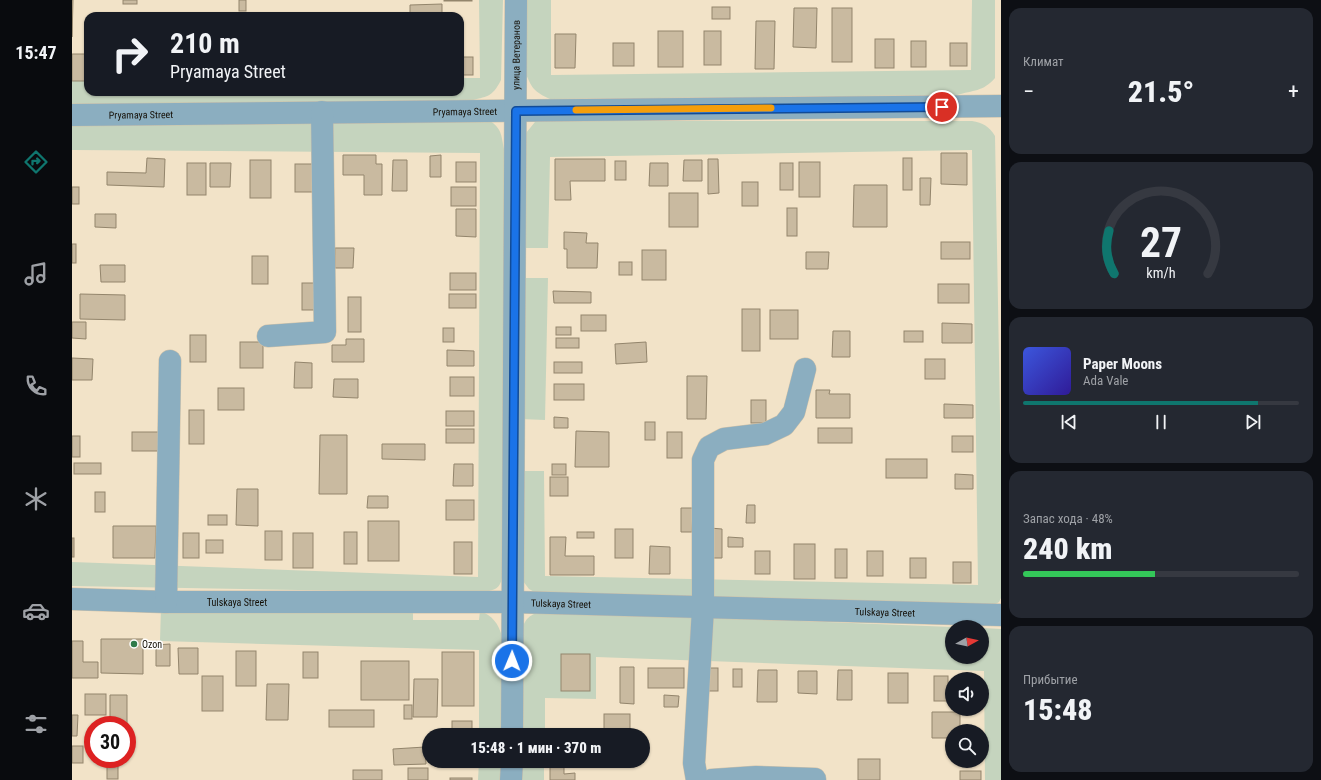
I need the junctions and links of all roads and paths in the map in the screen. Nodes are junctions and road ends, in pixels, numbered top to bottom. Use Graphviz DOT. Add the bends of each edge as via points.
graph roads {
  1 [pos="516,0"];
  2 [pos="1001,106"];
  3 [pos="516,111"];
  4 [pos="322,112"];
  5 [pos="72,115"];
  6 [pos="268,336"];
  7 [pos="170,361"];
  8 [pos="804,369"];
  9 [pos="72,599"];
  10 [pos="166,602"];
  11 [pos="513,602"];
  12 [pos="704,608"];
  13 [pos="1001,615"];
  14 [pos="512,728"];
  15 [pos="512,768"];
  16 [pos="815,779"];
  17 [pos="511,780"];
  18 [pos="697,780"];
  19 [pos="712,780"];
  1 -- 3 [label="street, улица Ветеранов"];
  2 -- 3 [label="street, Pryamaya Street"];
  3 -- 4 [label="street, Pryamaya Street"];
  3 -- 11 [label="street, улица Ветеранов"];
  4 -- 5 [label="street, Pryamaya Street"];
  4 -- 6 [label="street" via="325,332"];
  7 -- 10 [label="street"];
  8 -- 12 [label="street" via="794,412 784,425 764,434 724,439 709,447 703,460"];
  9 -- 10 [label="street, Tulskaya Street"];
  10 -- 11 [label="street, Tulskaya Street"];
  11 -- 12 [label="street, Tulskaya Street"];
  11 -- 14 [label="street, улица Ветеранов"];
  12 -- 13 [label="street, Tulskaya Street"];
  12 -- 18 [label="street" via="694,763"];
  15 -- 17 [label="street"];
  16 -- 19 [label="street" via="756,777"];
}
